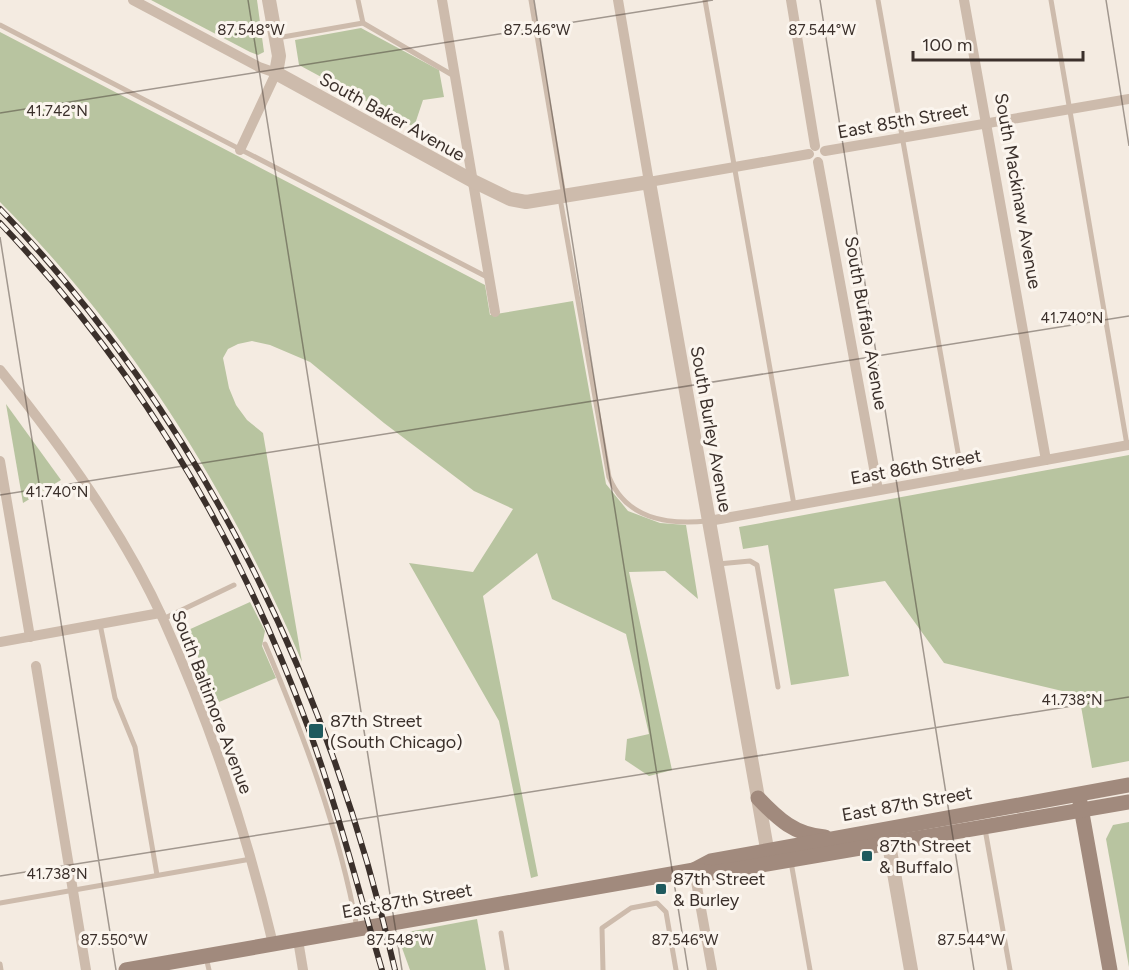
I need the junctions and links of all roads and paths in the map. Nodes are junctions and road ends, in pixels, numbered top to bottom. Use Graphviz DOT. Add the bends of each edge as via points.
graph roads {
  1 [pos="133,0"];
  2 [pos="269,0"];
  3 [pos="358,0"];
  4 [pos="442,0"];
  5 [pos="531,0"];
  6 [pos="618,0"];
  7 [pos="705,0"];
  8 [pos="790,0"];
  9 [pos="878,0"];
  10 [pos="964,0"];
  11 [pos="1051,0"];
  12 [pos="363,23"];
  13 [pos="0,25"];
  14 [pos="276,38"];
  15 [pos="276,73"];
  16 [pos="456,77"];
  17 [pos="1129,99"];
  18 [pos="1070,109"];
  19 [pos="986,123"];
  20 [pos="902,138"];
  21 [pos="240,150"];
  22 [pos="816,150"];
  23 [pos="735,167"];
  24 [pos="473,182"];
  25 [pos="649,182"];
  26 [pos="562,198"];
  27 [pos="490,279"];
  28 [pos="495,312"];
  29 [pos="0,370"];
  30 [pos="1128,445"];
  31 [pos="1046,460"];
  32 [pos="0,461"];
  33 [pos="962,475"];
  34 [pos="878,490"];
  35 [pos="794,505"];
  36 [pos="709,521"];
  37 [pos="717,565"];
  38 [pos="234,585"];
  39 [pos="162,616"];
  40 [pos="100,624"];
  41 [pos="30,636"];
  42 [pos="0,642"];
  43 [pos="265,644"];
  44 [pos="36,666"];
  45 [pos="778,687"];
  46 [pos="1129,785"];
  47 [pos="1079,794"];
  48 [pos="758,798"];
  49 [pos="1129,802"];
  50 [pos="1082,811"];
  51 [pos="886,827"];
  52 [pos="985,828"];
  53 [pos="831,837"];
  54 [pos="889,844"];
  55 [pos="790,854"];
  56 [pos="769,858"];
  57 [pos="251,859"];
  58 [pos="694,870"];
  59 [pos="157,875"];
  60 [pos="73,890"];
  61 [pos="0,903"];
  62 [pos="357,929"];
  63 [pos="501,933"];
  64 [pos="298,940"];
  65 [pos="273,944"];
  66 [pos="207,963"];
  67 [pos="0,964"];
  68 [pos="1,970"];
  69 [pos="86,970"];
  70 [pos="126,970"];
  71 [pos="303,970"];
  72 [pos="507,970"];
  73 [pos="603,970"];
  74 [pos="676,970"];
  75 [pos="712,970"];
  76 [pos="810,970"];
  77 [pos="911,970"];
  78 [pos="1010,970"];
  79 [pos="1110,970"];
  1 -- 15 [label="street, South Baker Avenue"];
  2 -- 14 [label="street"];
  3 -- 12 [label="lane"];
  4 -- 16 [label="street"];
  5 -- 26 [label="lane"];
  6 -- 25 [label="street, South Burley Avenue"];
  7 -- 23 [label="lane"];
  8 -- 22 [label="street"];
  9 -- 20 [label="lane"];
  10 -- 19 [label="street, South Mackinaw Avenue"];
  11 -- 18 [label="lane"];
  12 -- 14 [label="lane"];
  12 -- 16 [label="lane"];
  13 -- 21 [label="lane"];
  14 -- 15 [label="street"];
  15 -- 21 [label="street"];
  15 -- 24 [label="street, South Baker Avenue"];
  16 -- 24 [label="street"];
  17 -- 18 [label="street, East 85th Street"];
  18 -- 19 [label="street, East 85th Street"];
  18 -- 30 [label="lane"];
  19 -- 20 [label="street, East 85th Street"];
  19 -- 31 [label="street, South Mackinaw Avenue"];
  20 -- 22 [label="street, East 85th Street"];
  20 -- 33 [label="lane"];
  21 -- 27 [label="lane"];
  22 -- 23 [label="street, East 85th Street"];
  22 -- 34 [label="street, South Buffalo Avenue" via="824,158 818,162"];
  23 -- 25 [label="street, East 85th Street"];
  23 -- 35 [label="lane"];
  24 -- 26 [label="street, South Baker Avenue" via="518,201"];
  24 -- 27 [label="street"];
  25 -- 26 [label="street, South Baker Avenue"];
  25 -- 36 [label="street, South Burley Avenue"];
  26 -- 36 [label="lane" via="614,490 635,509 658,519 677,524"];
  27 -- 28 [label="street"];
  29 -- 39 [label="street, South Baltimore Avenue" via="82,481"];
  30 -- 31 [label="street, East 86th Street"];
  31 -- 33 [label="street, East 86th Street"];
  32 -- 41 [label="street"];
  33 -- 34 [label="street, East 86th Street"];
  34 -- 35 [label="street, East 86th Street"];
  35 -- 36 [label="street, East 86th Street"];
  36 -- 37 [label="street, South Burley Avenue"];
  37 -- 45 [label="lane" via="750,561 757,565"];
  37 -- 48 [label="street, South Burley Avenue"];
  38 -- 39 [label="lane"];
  39 -- 40 [label="street"];
  39 -- 57 [label="street, South Baltimore Avenue" via="199,705"];
  40 -- 41 [label="street"];
  40 -- 59 [label="lane" via="115,698 135,747"];
  41 -- 42 [label="street"];
  43 -- 62 [label="lane" via="314,768"];
  44 -- 60 [label="street"];
  46 -- 47 [label="main road, East 87th Street"];
  47 -- 50 [label="main road"];
  47 -- 51 [label="main road, East 87th Street"];
  48 -- 53 [label="main road" via="776,817 800,833"];
  48 -- 56 [label="street, South Burley Avenue"];
  49 -- 50 [label="main road, East 87th Street"];
  50 -- 52 [label="main road, East 87th Street"];
  50 -- 79 [label="main road"];
  51 -- 53 [label="main road, East 87th Street"];
  51 -- 54 [label="street"];
  52 -- 54 [label="main road, East 87th Street"];
  52 -- 78 [label="lane"];
  53 -- 55 [label="main road, East 87th Street"];
  54 -- 55 [label="main road, East 87th Street"];
  54 -- 77 [label="street"];
  55 -- 56 [label="main road, East 87th Street"];
  55 -- 76 [label="lane"];
  56 -- 58 [label="main road, East 87th Street" via="713,873"];
  57 -- 59 [label="lane"];
  57 -- 65 [label="street, South Baltimore Avenue"];
  58 -- 62 [label="main road, East 87th Street"];
  58 -- 75 [label="street"];
  59 -- 60 [label="lane"];
  60 -- 61 [label="lane"];
  60 -- 69 [label="street"];
  62 -- 64 [label="main road, East 87th Street"];
  63 -- 72 [label="lane"];
  64 -- 65 [label="main road, East 87th Street"];
  64 -- 71 [label="street"];
  65 -- 66 [label="main road, East 87th Street"];
  66 -- 70 [label="main road, East 87th Street"];
  67 -- 68 [label="lane"];
  73 -- 74 [label="lane" via="602,928 631,908 657,903 666,912"];
}
